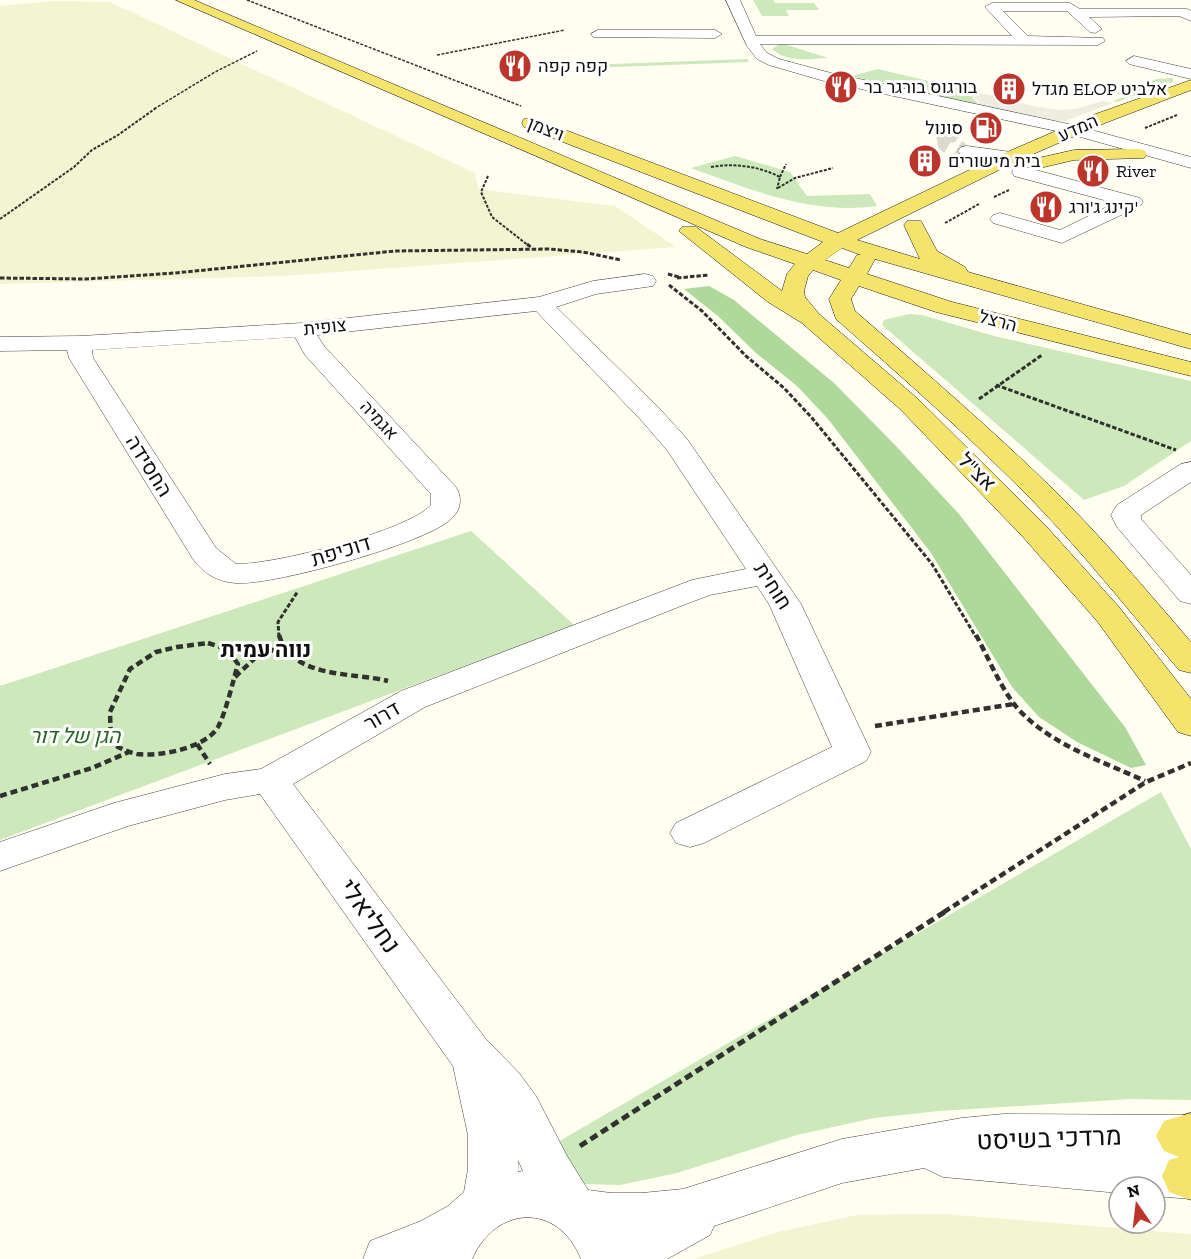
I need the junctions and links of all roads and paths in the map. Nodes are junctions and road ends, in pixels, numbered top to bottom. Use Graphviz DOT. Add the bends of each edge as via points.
graph roads {
  1 [pos="183,0"];
  2 [pos="221,0"];
  3 [pos="733,0"];
  4 [pos="1077,13"];
  5 [pos="1191,16"];
  6 [pos="296,30"];
  7 [pos="565,30"];
  8 [pos="598,34"];
  9 [pos="715,34"];
  10 [pos="752,40"];
  11 [pos="820,40"];
  12 [pos="906,40"];
  13 [pos="1024,40"];
  14 [pos="260,50"];
  15 [pos="915,54"];
  16 [pos="437,55"];
  17 [pos="831,57"];
  18 [pos="1184,62"];
  19 [pos="1191,74"];
  20 [pos="1191,85"];
  21 [pos="1191,101"];
  22 [pos="1179,114"];
  23 [pos="513,117"];
  24 [pos="980,118"];
  25 [pos="1130,128"];
  26 [pos="1068,132"];
  27 [pos="1096,140"];
  28 [pos="1138,154"];
  29 [pos="1040,163"];
  30 [pos="786,164"];
  31 [pos="1016,164"];
  32 [pos="1191,164"];
  33 [pos="993,165"];
  34 [pos="833,168"];
  35 [pos="704,170"];
  36 [pos="488,176"];
  37 [pos="780,177"];
  38 [pos="611,182"];
  39 [pos="749,208"];
  40 [pos="0,219"];
  41 [pos="1000,219"];
  42 [pos="902,227"];
  43 [pos="838,241"];
  44 [pos="533,249"];
  45 [pos="873,252"];
  46 [pos="626,262"];
  47 [pos="808,263"];
  48 [pos="742,270"];
  49 [pos="652,276"];
  50 [pos="679,277"];
  51 [pos="853,277"];
  52 [pos="0,278"];
  53 [pos="980,284"];
  54 [pos="541,304"];
  55 [pos="944,307"];
  56 [pos="811,319"];
  57 [pos="302,330"];
  58 [pos="1068,339"];
  59 [pos="873,341"];
  60 [pos="1191,342"];
  61 [pos="81,343"];
  62 [pos="0,344"];
  63 [pos="1191,369"];
  64 [pos="996,385"];
  65 [pos="960,415"];
  66 [pos="1186,461"];
  67 [pos="442,512"];
  68 [pos="292,567"];
  69 [pos="236,574"];
  70 [pos="766,575"];
  71 [pos="1191,594"];
  72 [pos="283,646"];
  73 [pos="1191,663"];
  74 [pos="233,680"];
  75 [pos="413,699"];
  76 [pos="1014,704"];
  77 [pos="1191,724"];
  78 [pos="844,730"];
  79 [pos="129,752"];
  80 [pos="1191,763"];
  81 [pos="270,780"];
  82 [pos="1146,782"];
  83 [pos="0,796"];
  84 [pos="690,833"];
  85 [pos="0,857"];
  86 [pos="469,1052"];
  87 [pos="542,1154"];
  88 [pos="1189,1156"];
  89 [pos="729,1199"];
  90 [pos="575,1208"];
  91 [pos="465,1229"];
  92 [pos="389,1259"];
  93 [pos="607,1259"];
  94 [pos="624,1259"];
  1 -- 38 [label="main road, ויצמן"];
  2 -- 6 [label="main road"];
  3 -- 10 [label="street"];
  4 -- 5 [label="street" via="1182,12"];
  4 -- 13 [label="street" via="1096,35"];
  4 -- 13 [label="street" via="1070,7 992,7"];
  7 -- 16 [label="path"];
  8 -- 9 [label="street"];
  10 -- 11 [label="street"];
  10 -- 24 [label="street" via="762,56 774,62"];
  11 -- 12 [label="street"];
  11 -- 17 [label="street"];
  12 -- 13 [label="street"];
  12 -- 15 [label="street"];
  14 -- 40 [label="path" via="214,72 149,112"];
  18 -- 19 [label="street" via="1134,61"];
  20 -- 26 [label="main road, המדע"];
  21 -- 25 [label="main road, המדע"];
  22 -- 25 [label="path"];
  23 -- 39 [label="main road, ויצמן"];
  24 -- 26 [label="street"];
  24 -- 26 [label="street"];
  25 -- 27 [label="main road, המדע"];
  26 -- 27 [label="street"];
  26 -- 31 [label="main road, המדע"];
  27 -- 28 [label="street"];
  27 -- 29 [label="main road, המדע"];
  27 -- 32 [label="street"];
  28 -- 29 [label="main road" via="1074,155"];
  28 -- 32 [label="street"];
  29 -- 31 [label="main road, המדע"];
  30 -- 37 [label="path"];
  31 -- 33 [label="main road, המדע"];
  31 -- 33 [label="street" via="964,152"];
  31 -- 41 [label="street" via="1133,202 1062,237"];
  31 -- 42 [label="main road, המדע"];
  33 -- 42 [label="main road, המדע"];
  34 -- 37 [label="path" via="795,178 777,189"];
  35 -- 37 [label="path" via="732,165 753,167"];
  36 -- 44 [label="path" via="481,192 492,217"];
  38 -- 47 [label="main road, ויצמן"];
  38 -- 48 [label="main road" via="703,240"];
  39 -- 42 [label="main road"];
  39 -- 43 [label="main road, ויצמן"];
  42 -- 43 [label="main road, המדע"];
  42 -- 45 [label="main road, המדע"];
  42 -- 53 [label="main road" via="928,255"];
  43 -- 45 [label="main road, ויצמן"];
  43 -- 47 [label="main road, אצ\"ל"];
  44 -- 46 [label="path" via="583,252"];
  44 -- 52 [label="path" via="395,250 175,273 87,279"];
  45 -- 51 [label="main road, המדע"];
  45 -- 53 [label="main road, הרצל"];
  47 -- 51 [label="main road, הרצל"];
  47 -- 56 [label="main road, אצ\"ל" via="798,274 793,291"];
  48 -- 50 [label="path"];
  48 -- 56 [label="main road"];
  49 -- 50 [label="path"];
  49 -- 54 [label="street, צופית"];
  50 -- 76 [label="path" via="662,279 784,388 932,564"];
  51 -- 55 [label="main road, הרצל"];
  51 -- 59 [label="main road, אצ\"ל" via="840,304 849,320"];
  53 -- 60 [label="main road, הרצל"];
  54 -- 57 [label="street, צופית"];
  54 -- 70 [label="street, חוחית" via="677,445"];
  55 -- 58 [label="main road, הרצל"];
  55 -- 59 [label="main road" via="912,305 864,315 861,325"];
  56 -- 77 [label="main road, אצ\"ל" via="909,404 1034,531 1108,614"];
  57 -- 61 [label="street, צופית"];
  57 -- 67 [label="street, אגמיה" via="314,350 445,492 447,503"];
  58 -- 63 [label="main road, הרצל"];
  58 -- 64 [label="path"];
  59 -- 65 [label="main road, אצ\"ל"];
  61 -- 62 [label="street, צופית"];
  61 -- 69 [label="street, החסידה" via="81,358 204,553 216,566"];
  64 -- 65 [label="path"];
  64 -- 66 [label="path"];
  65 -- 73 [label="main road, אצ\"ל" via="1071,524"];
  66 -- 71 [label="street" via="1125,515"];
  67 -- 68 [label="street, דוכיפת" via="410,531"];
  68 -- 69 [label="street, דוכיפת"];
  68 -- 72 [label="path" via="298,592 278,621 277,633"];
  70 -- 75 [label="street, דרור" via="703,587"];
  70 -- 78 [label="street, חוחית" via="797,625"];
  72 -- 74 [label="path" via="253,657"];
  72 -- 75 [label="path" via="294,660 314,669 375,676 391,681"];
  74 -- 79 [label="path" via="218,727 211,735 177,750"];
  74 -- 79 [label="path" via="238,664 235,654 208,643 164,650 129,669 110,709 108,729 111,743"];
  75 -- 81 [label="street, דרור"];
  76 -- 78 [label="path"];
  76 -- 82 [label="path" via="1062,742"];
  78 -- 84 [label="street, חוחית" via="853,752"];
  79 -- 83 [label="path" via="92,768"];
  80 -- 82 [label="path"];
  81 -- 85 [label="street, דרור" via="163,801"];
  81 -- 86 [label="street, נחליאלי"];
  82 -- 87 [label="path" via="585,1145"];
  86 -- 87 [label="street, נחליאלי" via="502,1087"];
  86 -- 91 [label="street, נחליאלי" via="488,1101 494,1168"];
  87 -- 90 [label="street, נחליאלי" via="549,1172"];
  88 -- 89 [label="street, מרדכי בשיסט" via="993,1161 908,1150 842,1161"];
  89 -- 90 [label="street, מרדכי בשיסט" via="683,1213 642,1217 611,1216"];
  89 -- 94 [label="street, מרדכי בשיסט" via="645,1243"];
  90 -- 91 [label="street, מרדכי בשיסט" via="545,1195 520,1194 494,1200"];
  90 -- 93 [label="street, נחליאלי" via="602,1239"];
  91 -- 92 [label="street"];
}
